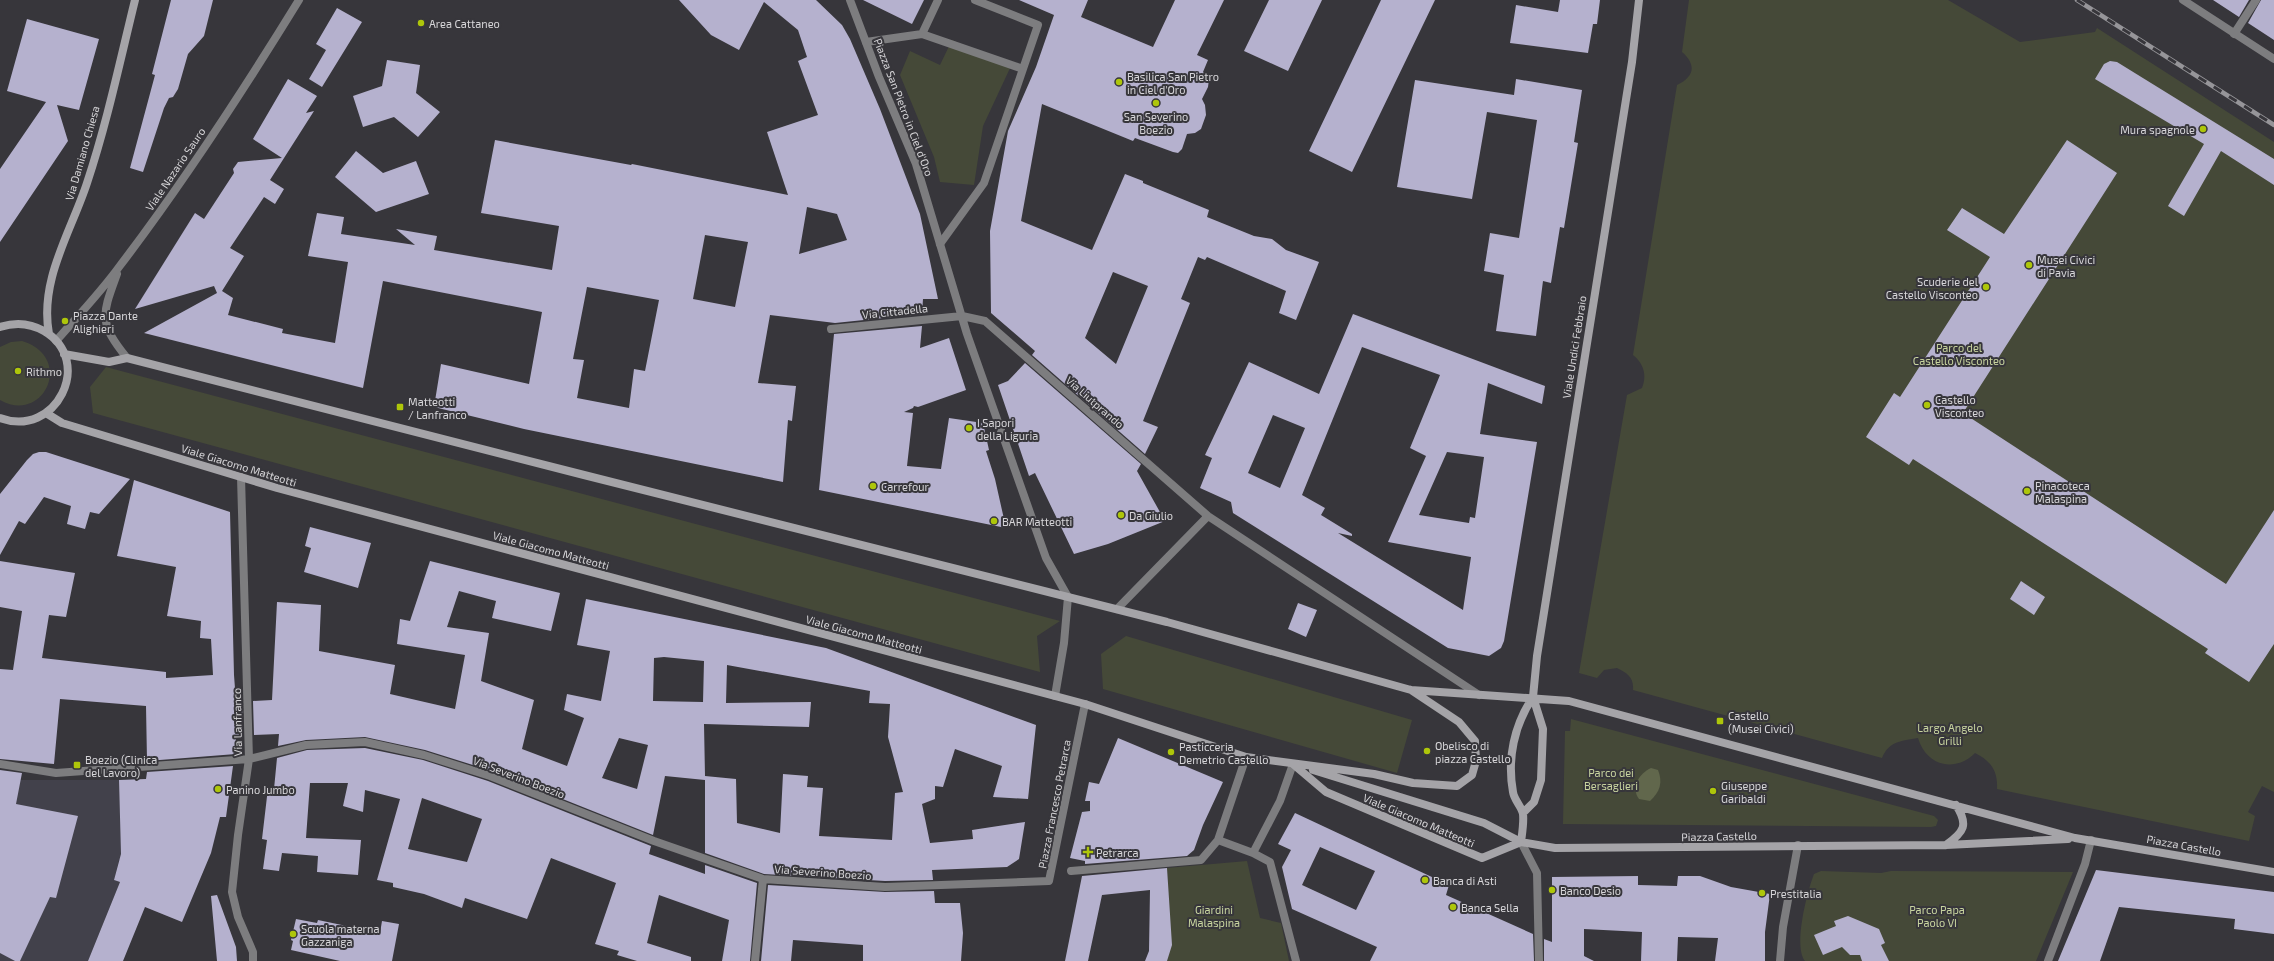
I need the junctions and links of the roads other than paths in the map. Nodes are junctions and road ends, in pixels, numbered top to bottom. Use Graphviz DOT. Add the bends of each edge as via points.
graph roads {
  1 [pos="135,0"];
  2 [pos="299,0"];
  3 [pos="850,0"];
  4 [pos="938,0"];
  5 [pos="975,0"];
  6 [pos="1639,0"];
  7 [pos="2183,0"];
  8 [pos="2256,0"];
  9 [pos="922,34"];
  10 [pos="2234,34"];
  11 [pos="866,42"];
  12 [pos="2274,59"];
  13 [pos="1023,69"];
  14 [pos="940,244"];
  15 [pos="119,268"];
  16 [pos="962,316"];
  17 [pos="0,327"];
  18 [pos="831,329"];
  19 [pos="49,334"];
  20 [pos="56,341"];
  21 [pos="64,354"];
  22 [pos="127,358"];
  23 [pos="46,413"];
  24 [pos="0,418"];
  25 [pos="241,477"];
  26 [pos="1208,516"];
  27 [pos="1068,597"];
  28 [pos="1117,609"];
  29 [pos="1411,690"];
  30 [pos="1479,695"];
  31 [pos="1055,696"];
  32 [pos="1533,697"];
  33 [pos="1085,704"];
  34 [pos="1246,757"];
  35 [pos="249,759"];
  36 [pos="0,764"];
  37 [pos="1293,764"];
  38 [pos="1956,805"];
  39 [pos="1523,814"];
  40 [pos="2075,838"];
  41 [pos="1218,840"];
  42 [pos="2091,840"];
  43 [pos="1521,842"];
  44 [pos="1798,845"];
  45 [pos="1946,845"];
  46 [pos="1253,853"];
  47 [pos="1071,871"];
  48 [pos="2274,872"];
  49 [pos="763,879"];
  50 [pos="1023,881"];
  51 [pos="253,961"];
  52 [pos="755,961"];
  53 [pos="1296,961"];
  54 [pos="1539,961"];
  55 [pos="1780,961"];
  56 [pos="2048,961"];
  1 -- 19 [label="street, Via Damiano Chiesa" via="87,182 51,279 46,309"];
  2 -- 15 [label="street, Viale Nazario Sauro" via="257,68"];
  3 -- 11 [label="street, Piazza San Pietro in Ciel d'Oro"];
  4 -- 9 [label="street"];
  5 -- 13 [label="street" via="1038,25"];
  6 -- 32 [label="street, Viale Undici Febbraio" via="1632,62 1553,542"];
  7 -- 10 [label="street"];
  8 -- 10 [label="street"];
  9 -- 11 [label="street"];
  9 -- 13 [label="street"];
  10 -- 12 [label="street"];
  11 -- 14 [label="street, Piazza San Pietro in Ciel d'Oro" via="916,164"];
  13 -- 14 [label="street" via="984,183"];
  14 -- 16 [label="street, Piazza San Pietro in Ciel d'Oro"];
  15 -- 20 [label="street, Viale Nazario Sauro"];
  15 -- 22 [label="street" via="106,306 104,322 112,340"];
  16 -- 18 [label="street, Via Cittadella"];
  16 -- 26 [label="street, Via Liutprando" via="985,321"];
  16 -- 27 [label="street, Piazza San Pietro in Ciel d'Oro" via="1046,558"];
  17 -- 19 [label="street" via="26,324"];
  19 -- 20 [label="street"];
  20 -- 21 [label="street"];
  21 -- 22 [label="street, Viale Giacomo Matteotti" via="108,362"];
  21 -- 23 [label="street" via="67,370 66,387 54,406"];
  22 -- 27 [label="street, Viale Giacomo Matteotti"];
  23 -- 24 [label="street" via="24,421"];
  23 -- 25 [label="street, Viale Giacomo Matteotti" via="62,423"];
  25 -- 31 [label="street, Viale Giacomo Matteotti"];
  25 -- 35 [label="street, Via Lanfranco"];
  26 -- 28 [label="street"];
  26 -- 30 [label="street"];
  27 -- 28 [label="street, Viale Giacomo Matteotti"];
  27 -- 31 [label="street" via="1064,643"];
  28 -- 29 [label="street, Viale Giacomo Matteotti"];
  29 -- 30 [label="street, Viale Giacomo Matteotti"];
  29 -- 37 [label="street, Viale Giacomo Matteotti" via="1459,722 1475,741 1475,766 1466,782 1457,786 1438,786 1374,774"];
  30 -- 32 [label="street, Viale Giacomo Matteotti"];
  31 -- 33 [label="street, Viale Giacomo Matteotti"];
  32 -- 38 [label="street, Piazza Castello" via="1569,701"];
  32 -- 39 [label="street" via="1544,737 1542,780 1534,802"];
  32 -- 39 [label="street" via="1522,714 1514,741 1511,772 1514,799"];
  33 -- 34 [label="street, Viale Giacomo Matteotti"];
  33 -- 50 [label="street, Piazza Francesco Petrarca" via="1049,881"];
  34 -- 37 [label="street, Viale Giacomo Matteotti"];
  34 -- 41 [label="street"];
  35 -- 36 [label="street, Via Severino Boezio" via="56,773"];
  35 -- 49 [label="street, Via Severino Boezio" via="306,745 365,742 424,755 490,776 654,841"];
  35 -- 51 [label="street, Via Lanfranco" via="232,892 238,917 253,952"];
  37 -- 43 [label="street, Viale Giacomo Matteotti" via="1484,823"];
  37 -- 43 [label="street, Viale Giacomo Matteotti" via="1326,792 1482,858"];
  37 -- 46 [label="street" via="1280,801"];
  38 -- 40 [label="street, Piazza Castello"];
  38 -- 45 [label="street" via="1964,816 1964,826"];
  39 -- 43 [label="street"];
  40 -- 42 [label="street, Piazza Castello"];
  40 -- 45 [label="street, Piazza Castello"];
  41 -- 46 [label="street"];
  41 -- 47 [label="street" via="1201,860"];
  42 -- 48 [label="street, Piazza Castello"];
  42 -- 56 [label="street" via="2085,864"];
  43 -- 44 [label="street, Piazza Castello" via="1555,848"];
  43 -- 54 [label="street" via="1537,873"];
  44 -- 45 [label="street, Piazza Castello"];
  44 -- 55 [label="street" via="1782,927"];
  46 -- 53 [label="street" via="1270,862"];
  49 -- 50 [label="street, Via Severino Boezio" via="885,887"];
  49 -- 52 [label="street"];
}
